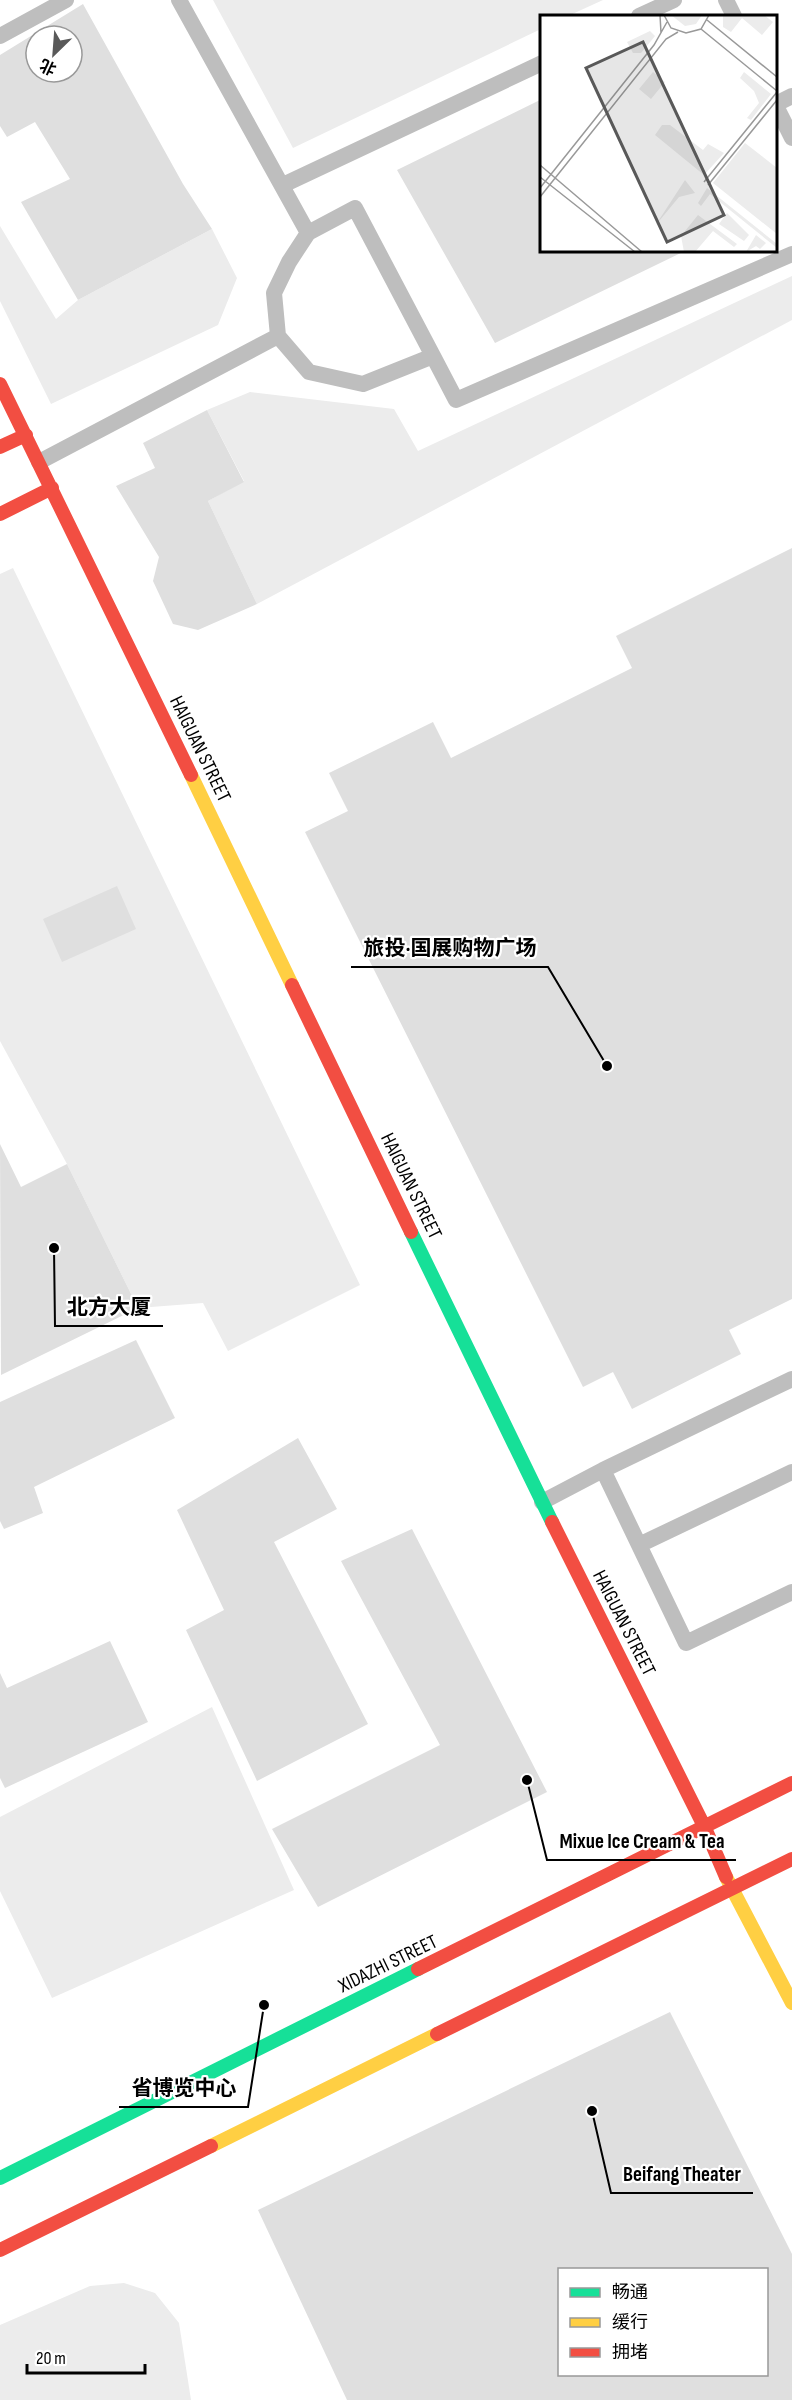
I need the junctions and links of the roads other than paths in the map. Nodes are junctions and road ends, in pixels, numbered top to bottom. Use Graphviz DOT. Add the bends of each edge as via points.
graph roads {
  1 [pos="66,0"];
  2 [pos="179,0"];
  3 [pos="674,0"];
  4 [pos="726,0"];
  5 [pos="641,15"];
  6 [pos="734,15"];
  7 [pos="0,36"];
  8 [pos="540,64"];
  9 [pos="792,96"];
  10 [pos="777,104"];
  11 [pos="777,107"];
  12 [pos="792,138"];
  13 [pos="283,185"];
  14 [pos="308,233"];
  15 [pos="792,254"];
  16 [pos="279,336"];
  17 [pos="433,356"];
  18 [pos="0,384"];
  19 [pos="26,435"];
  20 [pos="0,447"];
  21 [pos="39,462"];
  22 [pos="52,488"];
  23 [pos="0,513"];
  24 [pos="792,1379"];
  25 [pos="603,1470"];
  26 [pos="792,1473"];
  27 [pos="542,1502"];
  28 [pos="639,1545"];
  29 [pos="792,1592"];
  30 [pos="792,1783"];
  31 [pos="705,1828"];
  32 [pos="792,1859"];
  33 [pos="732,1890"];
  34 [pos="792,2003"];
  35 [pos="0,2178"];
  36 [pos="0,2250"];
  1 -- 7 [label="lane"];
  2 -- 13 [label="lane"];
  3 -- 5 [label="lane"];
  4 -- 6 [label="lane"];
  8 -- 13 [label="lane"];
  9 -- 10 [label="lane"];
  11 -- 12 [label="lane"];
  13 -- 14 [label="lane"];
  14 -- 16 [label="lane" via="274,293"];
  14 -- 17 [label="lane" via="355,208"];
  15 -- 17 [label="lane" via="456,400"];
  16 -- 17 [label="lane" via="309,372 363,384"];
  16 -- 21 [label="lane"];
  18 -- 19 [label="main road, HAIGUAN STREET"];
  19 -- 20 [label="main road"];
  19 -- 21 [label="main road, HAIGUAN STREET"];
  21 -- 22 [label="main road, HAIGUAN STREET"];
  22 -- 23 [label="main road"];
  22 -- 27 [label="main road, HAIGUAN STREET"];
  24 -- 25 [label="lane"];
  25 -- 27 [label="lane"];
  25 -- 28 [label="lane"];
  26 -- 28 [label="lane"];
  27 -- 31 [label="main road, HAIGUAN STREET"];
  28 -- 29 [label="lane" via="687,1643"];
  30 -- 31 [label="main road, XIDAZHI STREET"];
  31 -- 33 [label="main road, HAIGUAN STREET"];
  31 -- 35 [label="main road, XIDAZHI STREET"];
  32 -- 33 [label="main road"];
  33 -- 34 [label="main road, HAIGUAN STREET"];
  33 -- 36 [label="main road"];
}
